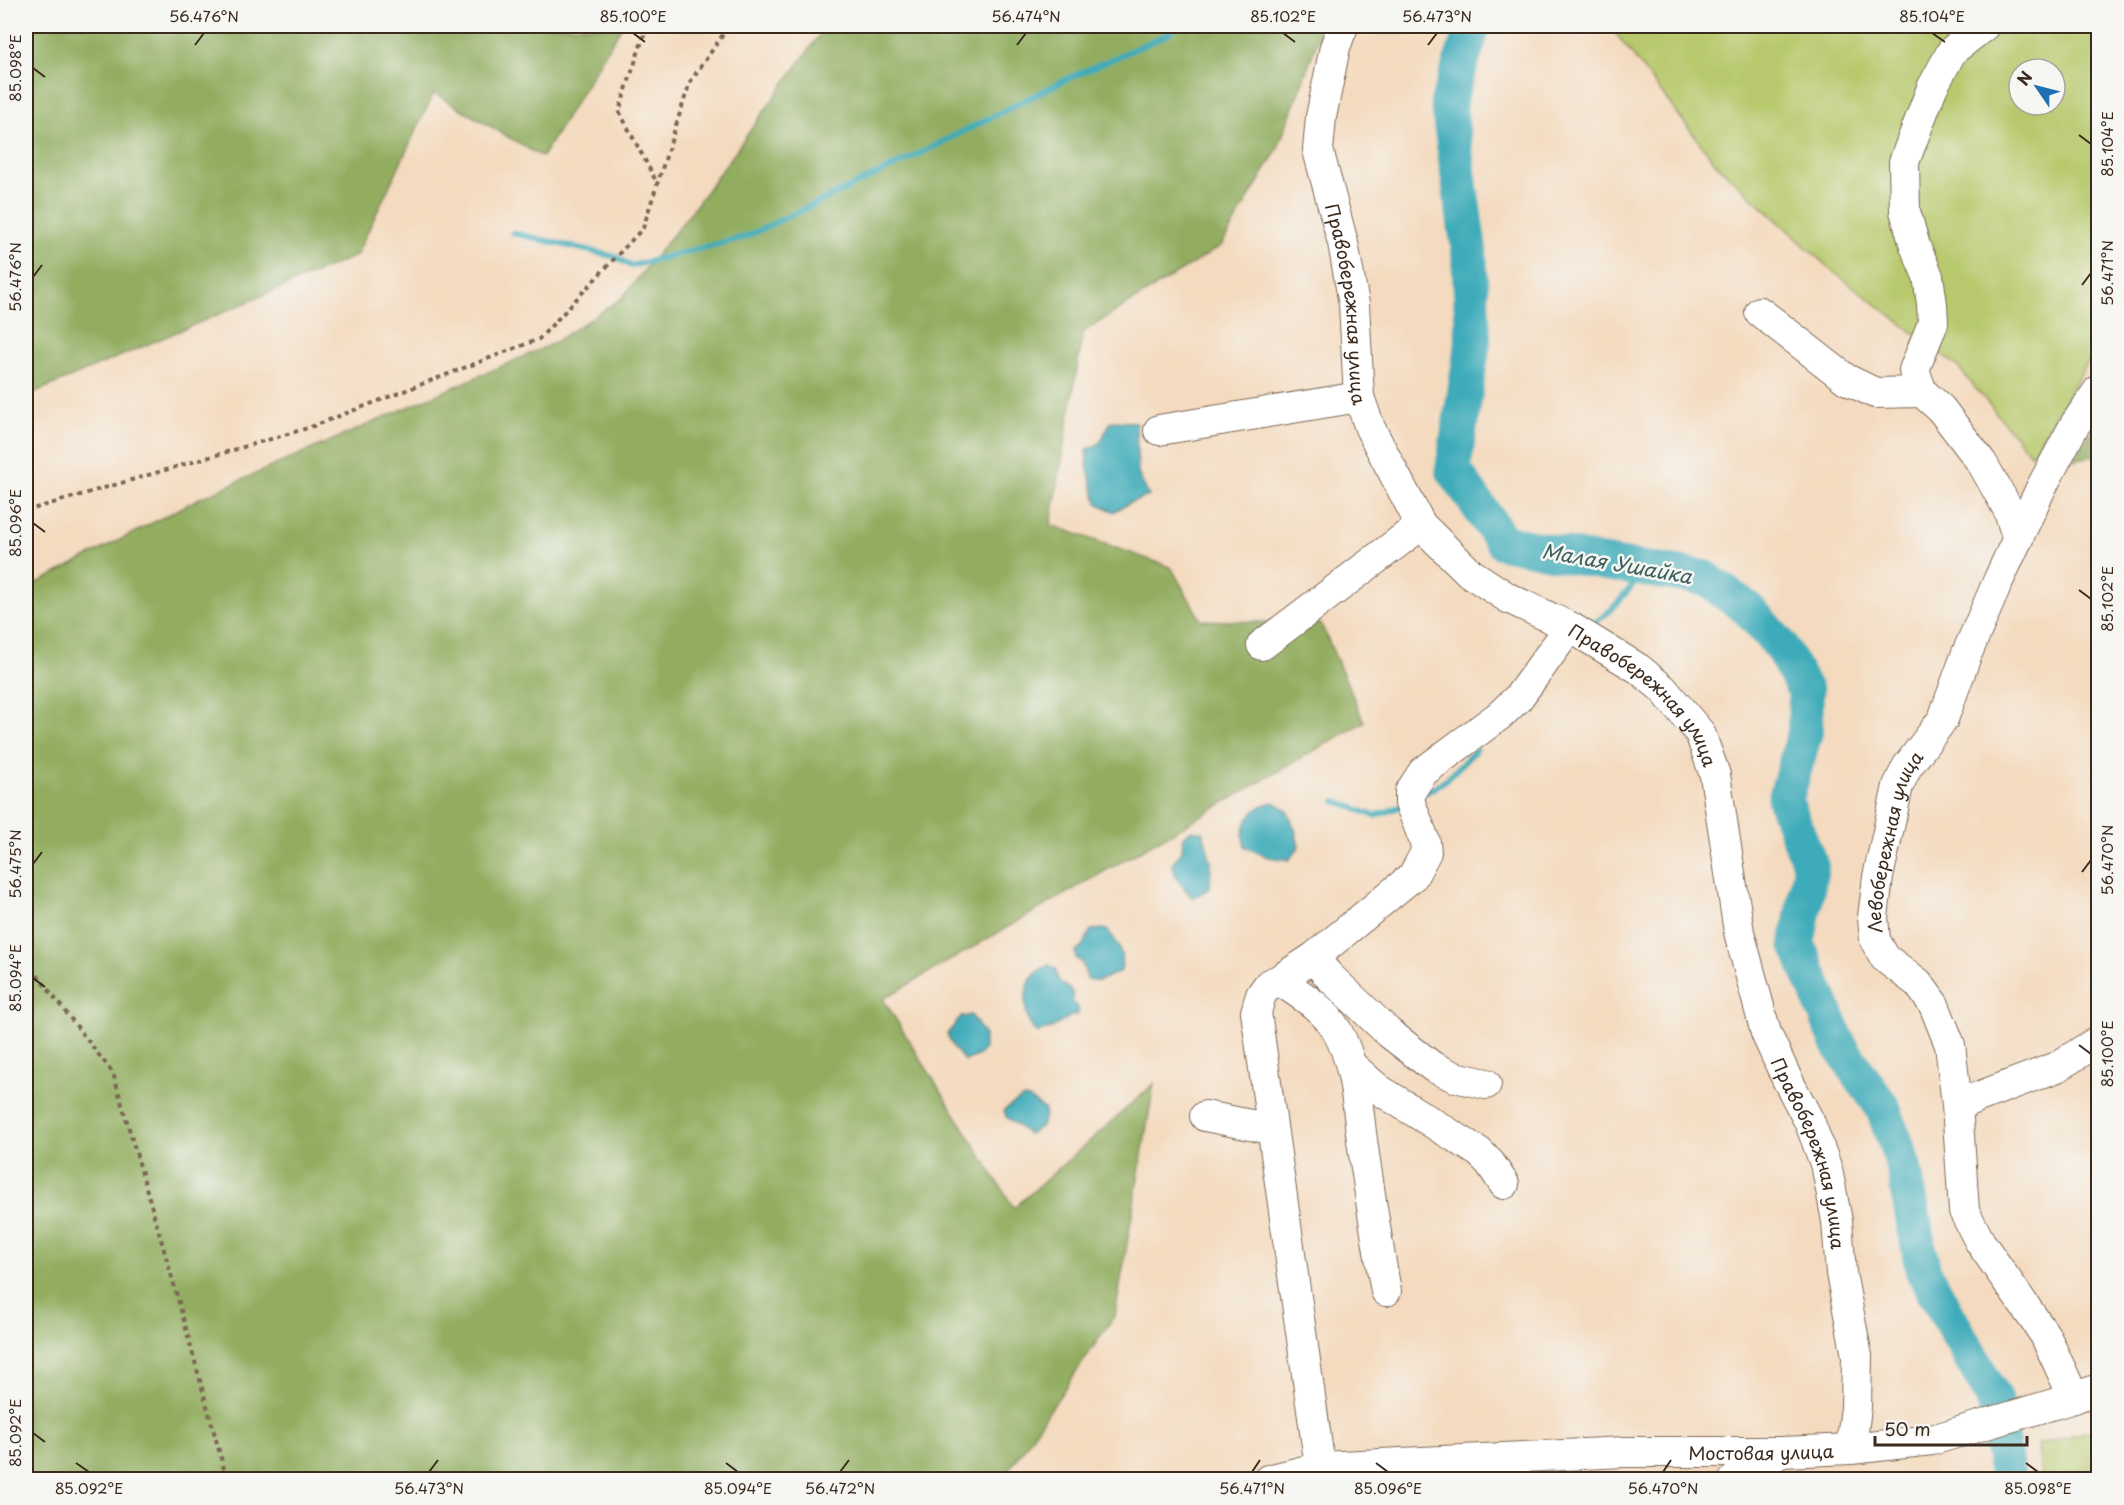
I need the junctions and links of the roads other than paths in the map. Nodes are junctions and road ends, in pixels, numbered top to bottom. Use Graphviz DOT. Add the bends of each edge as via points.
graph roads {
  1 [pos="1344,26"];
  2 [pos="1984,26"];
  3 [pos="1760,312"];
  4 [pos="2098,391"];
  5 [pos="1922,392"];
  6 [pos="1359,397"];
  7 [pos="1159,430"];
  8 [pos="1420,525"];
  9 [pos="2018,539"];
  10 [pos="1570,627"];
  11 [pos="1262,645"];
  12 [pos="1313,958"];
  13 [pos="1279,980"];
  14 [pos="2098,1041"];
  15 [pos="1352,1066"];
  16 [pos="1486,1084"];
  17 [pos="1957,1105"];
  18 [pos="1205,1116"];
  19 [pos="1271,1129"];
  20 [pos="1504,1184"];
  21 [pos="1386,1292"];
  22 [pos="2086,1394"];
  23 [pos="1851,1449"];
  24 [pos="1782,1452"];
  25 [pos="1320,1467"];
  26 [pos="1268,1479"];
  27 [pos="1734,1479"];
  1 -- 6 [label="street, Правобережная улица" via="1335,47 1318,150 1343,243 1354,304"];
  2 -- 5 [label="street" via="1953,51 1932,88 1904,162 1905,211 1928,276 1932,304 1933,323 1914,370"];
  3 -- 5 [label="street" via="1846,380 1875,393"];
  4 -- 9 [label="street, Левобережная улица" via="2074,426"];
  5 -- 9 [label="street" via="1941,409 1982,463 2008,509"];
  6 -- 7 [label="street"];
  6 -- 8 [label="street, Правобережная улица" via="1370,428"];
  8 -- 10 [label="street, Правобережная улица" via="1470,573 1508,598"];
  8 -- 11 [label="street"];
  9 -- 17 [label="street, Левобережная улица" via="1967,653 1943,719 1907,767 1898,786 1876,887 1875,940 1886,958 1918,983 1934,1005 1950,1045"];
  10 -- 12 [label="street" via="1518,698 1414,783 1410,803 1426,852 1413,876"];
  10 -- 23 [label="street, Правобережная улица" via="1639,669 1663,689 1700,733 1715,775 1739,932 1766,1033 1810,1123 1827,1169 1857,1356"];
  12 -- 13 [label="street"];
  12 -- 16 [label="street" via="1389,1033 1433,1067"];
  13 -- 15 [label="street" via="1325,1014"];
  13 -- 19 [label="street" via="1269,984 1261,995 1256,1012"];
  14 -- 17 [label="street" via="2056,1067"];
  15 -- 20 [label="street" via="1378,1089 1479,1152"];
  15 -- 21 [label="street"];
  17 -- 22 [label="street, Левобережная улица" via="1964,1211 1980,1242"];
  18 -- 19 [label="street"];
  19 -- 25 [label="street"];
  22 -- 23 [label="street, Мостовая улица" via="1932,1440"];
  23 -- 24 [label="street, Мостовая улица"];
  24 -- 25 [label="street, Мостовая улица" via="1624,1452"];
  24 -- 27 [label="street"];
  25 -- 26 [label="street, Мостовая улица"];
}
